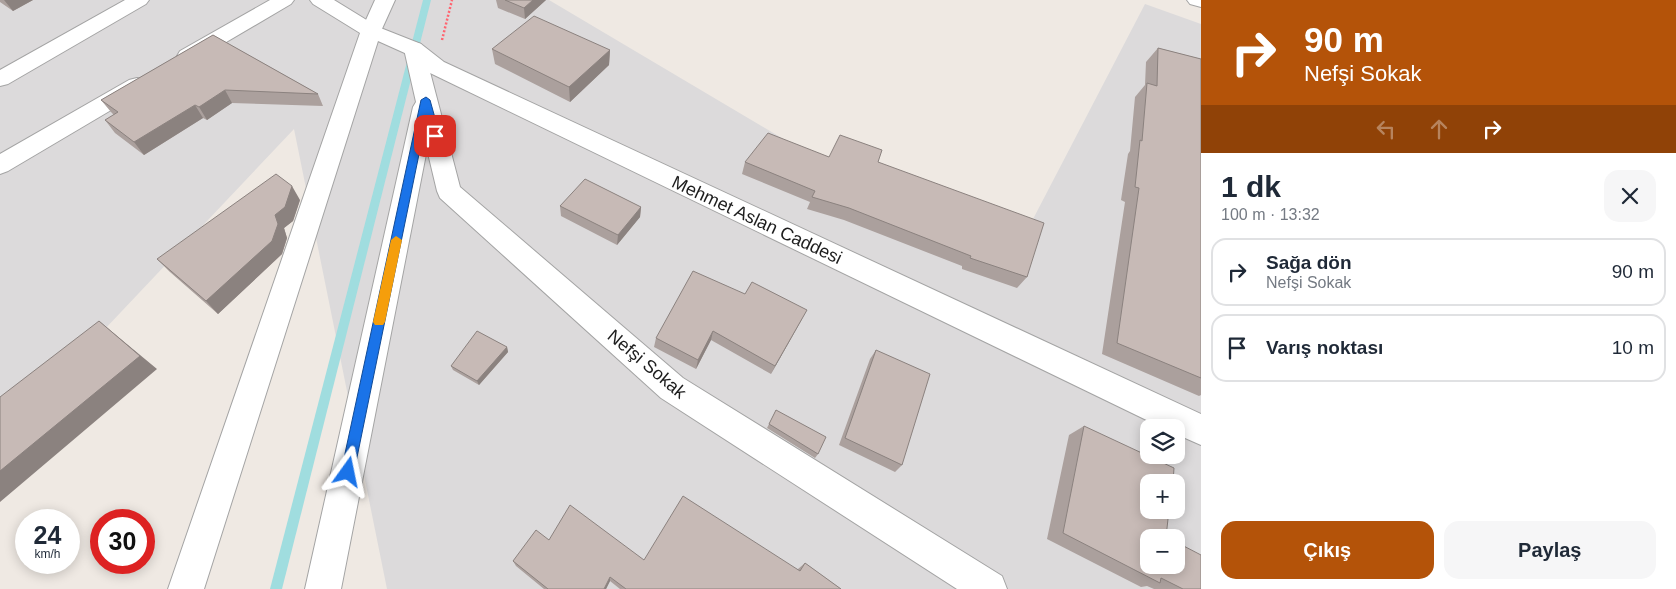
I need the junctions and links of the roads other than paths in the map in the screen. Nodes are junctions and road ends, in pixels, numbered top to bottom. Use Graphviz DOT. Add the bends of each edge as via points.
graph roads {
  1 [pos="139,0"];
  2 [pos="284,0"];
  3 [pos="320,0"];
  4 [pos="385,0"];
  5 [pos="1197,0"];
  6 [pos="1201,1"];
  7 [pos="370,30"];
  8 [pos="414,48"];
  9 [pos="0,79"];
  10 [pos="426,100"];
  11 [pos="0,165"];
  12 [pos="1201,430"];
  13 [pos="186,589"];
  14 [pos="323,589"];
  15 [pos="989,589"];
  1 -- 9 [label="street"];
  2 -- 11 [label="street"];
  3 -- 7 [label="street, Mehmet Aslan Caddesi"];
  4 -- 7 [label="street"];
  5 -- 6 [label="street"];
  7 -- 8 [label="street, Mehmet Aslan Caddesi"];
  7 -- 13 [label="street"];
  8 -- 10 [label="street, Nefşi Sokak"];
  8 -- 12 [label="street, Mehmet Aslan Caddesi" via="436,67"];
  10 -- 14 [label="street"];
  10 -- 15 [label="street, Nefşi Sokak" via="449,191 672,388"];
}
